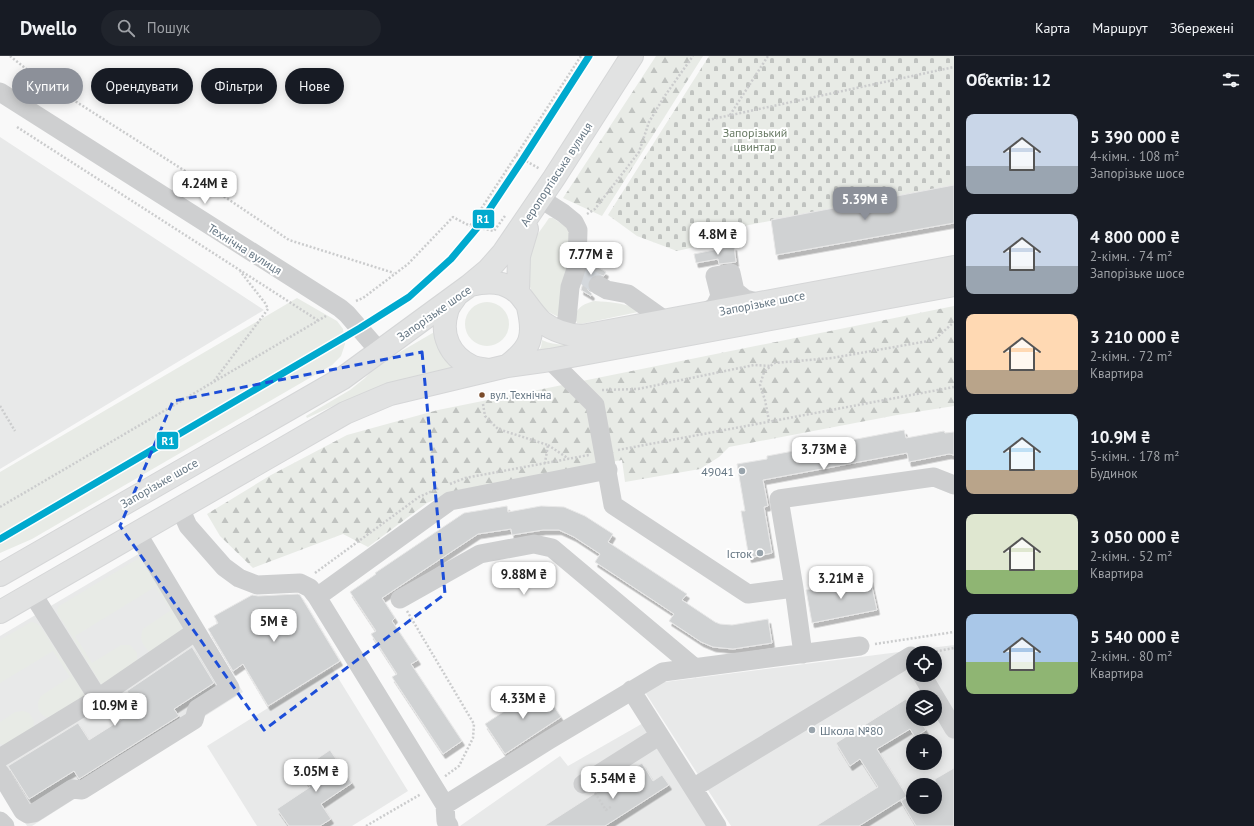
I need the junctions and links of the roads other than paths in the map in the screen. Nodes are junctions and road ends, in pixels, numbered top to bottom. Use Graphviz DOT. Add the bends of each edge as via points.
graph roads {
  1 [pos="632,56"];
  2 [pos="0,92"];
  3 [pos="541,199"];
  4 [pos="954,268"];
  5 [pos="598,284"];
  6 [pos="954,285"];
  7 [pos="463,290"];
  8 [pos="523,300"];
  9 [pos="760,303"];
  10 [pos="706,313"];
  11 [pos="666,321"];
  12 [pos="561,332"];
  13 [pos="380,352"];
  14 [pos="550,360"];
  15 [pos="498,368"];
  16 [pos="608,470"];
  17 [pos="954,485"];
  18 [pos="180,508"];
  19 [pos="137,533"];
  20 [pos="0,575"];
  21 [pos="794,588"];
  22 [pos="32,593"];
  23 [pos="317,597"];
  24 [pos="400,599"];
  25 [pos="0,612"];
  26 [pos="196,631"];
  27 [pos="860,646"];
  28 [pos="803,654"];
  29 [pos="906,658"];
  30 [pos="694,668"];
  31 [pos="631,690"];
  32 [pos="98,698"];
  33 [pos="942,709"];
  34 [pos="954,729"];
  35 [pos="659,736"];
  36 [pos="0,758"];
  37 [pos="0,773"];
  38 [pos="585,782"];
  39 [pos="693,788"];
  40 [pos="445,805"];
  41 [pos="0,821"];
  42 [pos="5,826"];
  43 [pos="449,826"];
  44 [pos="717,826"];
  1 -- 3 [label="main road, Аеропортівська вулиця"];
  2 -- 13 [label="street, Технічна вулиця" via="340,308"];
  3 -- 7 [label="main road, Аеропортівська вулиця" via="503,253 488,270"];
  3 -- 8 [label="main road" via="522,244 518,268"];
  3 -- 12 [label="street" via="574,222 578,230 580,270 570,287 567,319"];
  4 -- 9 [label="main road, Запорізьке шосе"];
  5 -- 11 [label="street" via="607,290 628,294"];
  6 -- 14 [label="main road, Запорізьке шосе"];
  7 -- 8 [label="main road, Запорізьке шосе" via="487,282 504,284"];
  7 -- 13 [label="main road, Запорізьке шосе"];
  7 -- 15 [label="main road" via="447,310 444,327 448,344 458,358 473,367"];
  8 -- 12 [label="main road, Запорізьке шосе" via="543,322"];
  8 -- 15 [label="main road" via="532,324 530,341 520,356"];
  9 -- 10 [label="main road, Запорізьке шосе"];
  9 -- 10 [label="street" via="745,299 735,291 731,273 723,274 716,276 720,296 715,306"];
  10 -- 11 [label="main road, Запорізьке шосе"];
  11 -- 12 [label="main road, Запорізьке шосе" via="582,336"];
  13 -- 20 [label="main road, Запорізьке шосе" via="343,378"];
  14 -- 15 [label="main road, Запорізьке шосе"];
  14 -- 16 [label="street" via="595,405"];
  15 -- 18 [label="main road, Запорізьке шосе" via="390,394 345,413"];
  16 -- 21 [label="street" via="613,505 748,594"];
  16 -- 23 [label="street" via="450,501"];
  17 -- 21 [label="street" via="934,477 779,499"];
  18 -- 19 [label="main road, Запорізьке шосе"];
  18 -- 23 [label="street" via="188,526 224,567 240,578 257,585 300,583 310,588"];
  19 -- 22 [label="main road, Запорізьке шосе"];
  19 -- 26 [label="street"];
  21 -- 28 [label="street"];
  22 -- 25 [label="main road, Запорізьке шосе"];
  22 -- 32 [label="street"];
  23 -- 40 [label="street"];
  24 -- 30 [label="street" via="480,554 534,544 552,548"];
  26 -- 32 [label="street"];
  26 -- 37 [label="street" via="230,688 197,709 194,720 82,790 72,789 34,813 22,811"];
  27 -- 28 [label="street"];
  28 -- 30 [label="street"];
  29 -- 39 [label="street"];
  30 -- 31 [label="street" via="663,672"];
  31 -- 35 [label="street"];
  31 -- 40 [label="street"];
  32 -- 36 [label="street"];
  33 -- 34 [label="street"];
  35 -- 38 [label="street"];
  35 -- 39 [label="street"];
  39 -- 44 [label="street"];
  40 -- 43 [label="street" via="446,821"];
  41 -- 42 [label="street"];
}
